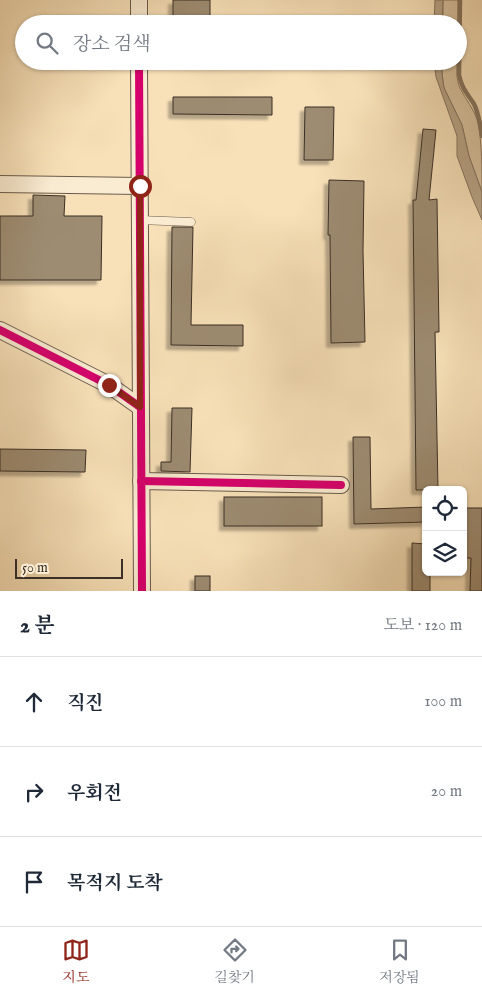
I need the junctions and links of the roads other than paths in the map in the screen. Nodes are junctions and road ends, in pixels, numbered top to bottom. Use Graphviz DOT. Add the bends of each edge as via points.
graph roads {
  1 [pos="139,0"];
  2 [pos="139,15"];
  3 [pos="139,70"];
  4 [pos="0,184"];
  5 [pos="140,186"];
  6 [pos="140,220"];
  7 [pos="191,222"];
  8 [pos="0,330"];
  9 [pos="140,407"];
  10 [pos="141,481"];
  11 [pos="342,485"];
  12 [pos="142,591"];
  1 -- 2 [label="street"];
  3 -- 5 [label="street"];
  4 -- 5 [label="street"];
  5 -- 6 [label="street"];
  6 -- 7 [label="lane"];
  6 -- 9 [label="street"];
  8 -- 9 [label="street" via="109,385"];
  9 -- 10 [label="street"];
  10 -- 11 [label="street"];
  10 -- 12 [label="street"];
}
